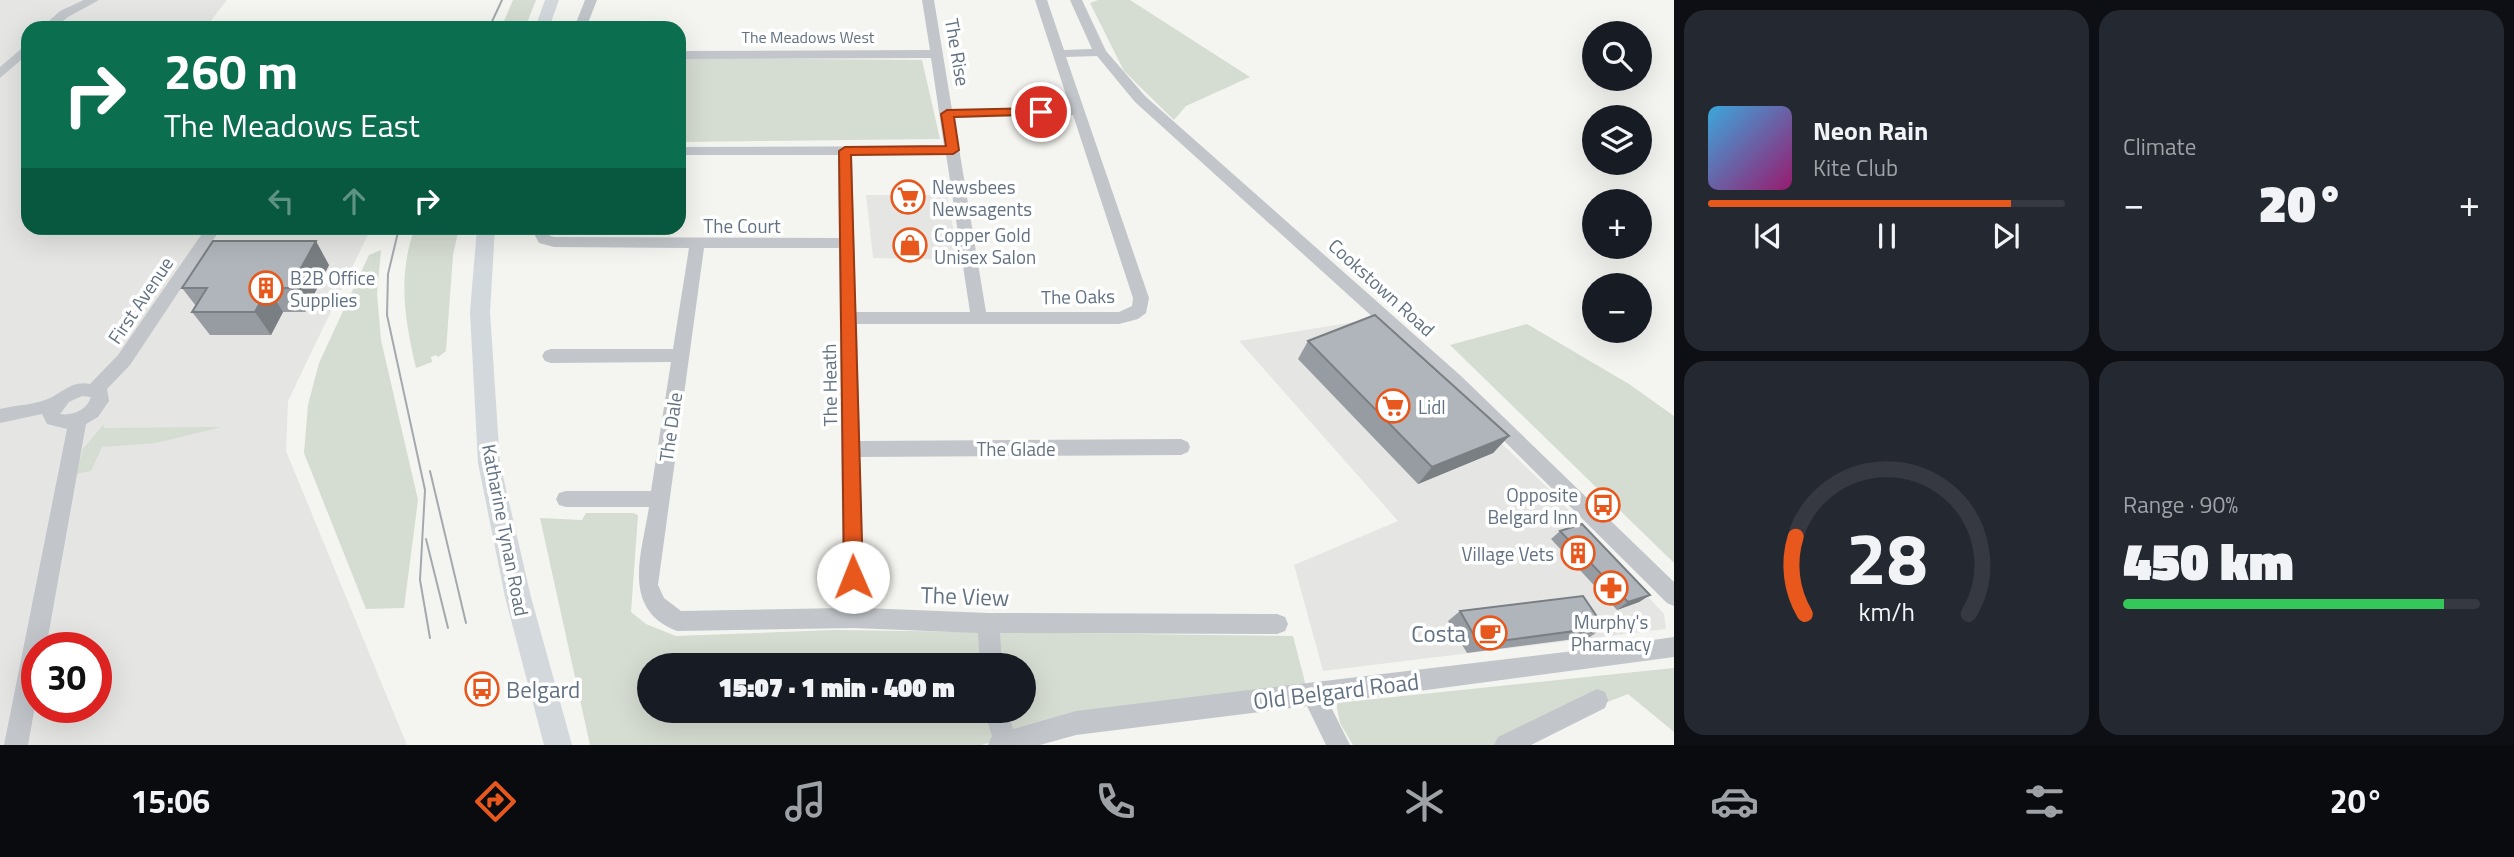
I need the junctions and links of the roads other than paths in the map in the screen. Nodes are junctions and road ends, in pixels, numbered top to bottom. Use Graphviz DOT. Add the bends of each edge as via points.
graph roads {
  1 [pos="93,0"];
  2 [pos="552,0"];
  3 [pos="928,0"];
  4 [pos="1041,0"];
  5 [pos="1076,0"];
  6 [pos="589,2"];
  7 [pos="56,21"];
  8 [pos="544,21"];
  9 [pos="582,21"];
  10 [pos="1100,52"];
  11 [pos="21,54"];
  12 [pos="937,54"];
  13 [pos="1058,54"];
  14 [pos="686,55"];
  15 [pos="0,74"];
  16 [pos="1077,111"];
  17 [pos="947,114"];
  18 [pos="953,150"];
  19 [pos="845,151"];
  20 [pos="686,152"];
  21 [pos="208,235"];
  22 [pos="485,235"];
  23 [pos="542,235"];
  24 [pos="847,243"];
  25 [pos="697,244"];
  26 [pos="848,318"];
  27 [pos="979,318"];
  28 [pos="679,355"];
  29 [pos="551,356"];
  30 [pos="95,390"];
  31 [pos="55,404"];
  32 [pos="0,416"];
  33 [pos="78,420"];
  34 [pos="1181,447"];
  35 [pos="851,449"];
  36 [pos="566,499"];
  37 [pos="659,499"];
  38 [pos="1674,596"];
  39 [pos="657,605"];
  40 [pos="854,618"];
  41 [pos="988,623"];
  42 [pos="1277,625"];
  43 [pos="1674,647"];
  44 [pos="990,653"];
  45 [pos="1313,694"];
  46 [pos="1597,699"];
  47 [pos="998,723"];
  48 [pos="1003,743"];
  49 [pos="16,745"];
  50 [pos="558,745"];
  51 [pos="1338,745"];
  52 [pos="1506,745"];
  1 -- 7 [label="street"];
  2 -- 8 [label="main road"];
  3 -- 12 [label="street, The Rise"];
  4 -- 13 [label="street, The Oaks"];
  5 -- 10 [label="street, Cookstown Road"];
  6 -- 9 [label="street"];
  10 -- 13 [label="street"];
  10 -- 38 [label="street, Cookstown Road" via="1140,99 1455,381"];
  11 -- 15 [label="street"];
  12 -- 14 [label="street, The Meadows West"];
  12 -- 17 [label="street, The Rise"];
  13 -- 16 [label="street, The Oaks"];
  16 -- 17 [label="street"];
  16 -- 27 [label="street, The Oaks" via="1141,298 1140,309 1119,318"];
  17 -- 18 [label="street, The Rise"];
  18 -- 19 [label="street"];
  18 -- 27 [label="street, The Rise"];
  19 -- 20 [label="street"];
  19 -- 24 [label="street, The Heath"];
  21 -- 30 [label="street, First Avenue" via="124,360"];
  22 -- 50 [label="main road, Katharine Tynan Road" via="481,334 489,463 518,597"];
  23 -- 25 [label="street, The Court" via="554,242"];
  24 -- 25 [label="street, The Court"];
  24 -- 26 [label="street, The Heath"];
  25 -- 28 [label="street, The Dale"];
  26 -- 27 [label="street, The Oaks"];
  26 -- 35 [label="street, The Heath"];
  28 -- 29 [label="street"];
  28 -- 37 [label="street, The Dale"];
  30 -- 31 [label="street" via="74,391"];
  30 -- 33 [label="street" via="100,396 97,406"];
  31 -- 32 [label="street"];
  31 -- 33 [label="street" via="51,415 57,421"];
  33 -- 49 [label="street"];
  34 -- 35 [label="street, The Glade"];
  35 -- 40 [label="street, The Heath"];
  36 -- 37 [label="street"];
  37 -- 39 [label="street, The Dale" via="647,586"];
  39 -- 40 [label="street, The View" via="677,621"];
  40 -- 41 [label="street, The View"];
  41 -- 42 [label="street, The View"];
  41 -- 44 [label="street"];
  43 -- 45 [label="street, Old Belgard Road"];
  45 -- 48 [label="street, Old Belgard Road" via="1076,723"];
  45 -- 51 [label="street"];
  46 -- 52 [label="street"];
  47 -- 48 [label="street"];
}
